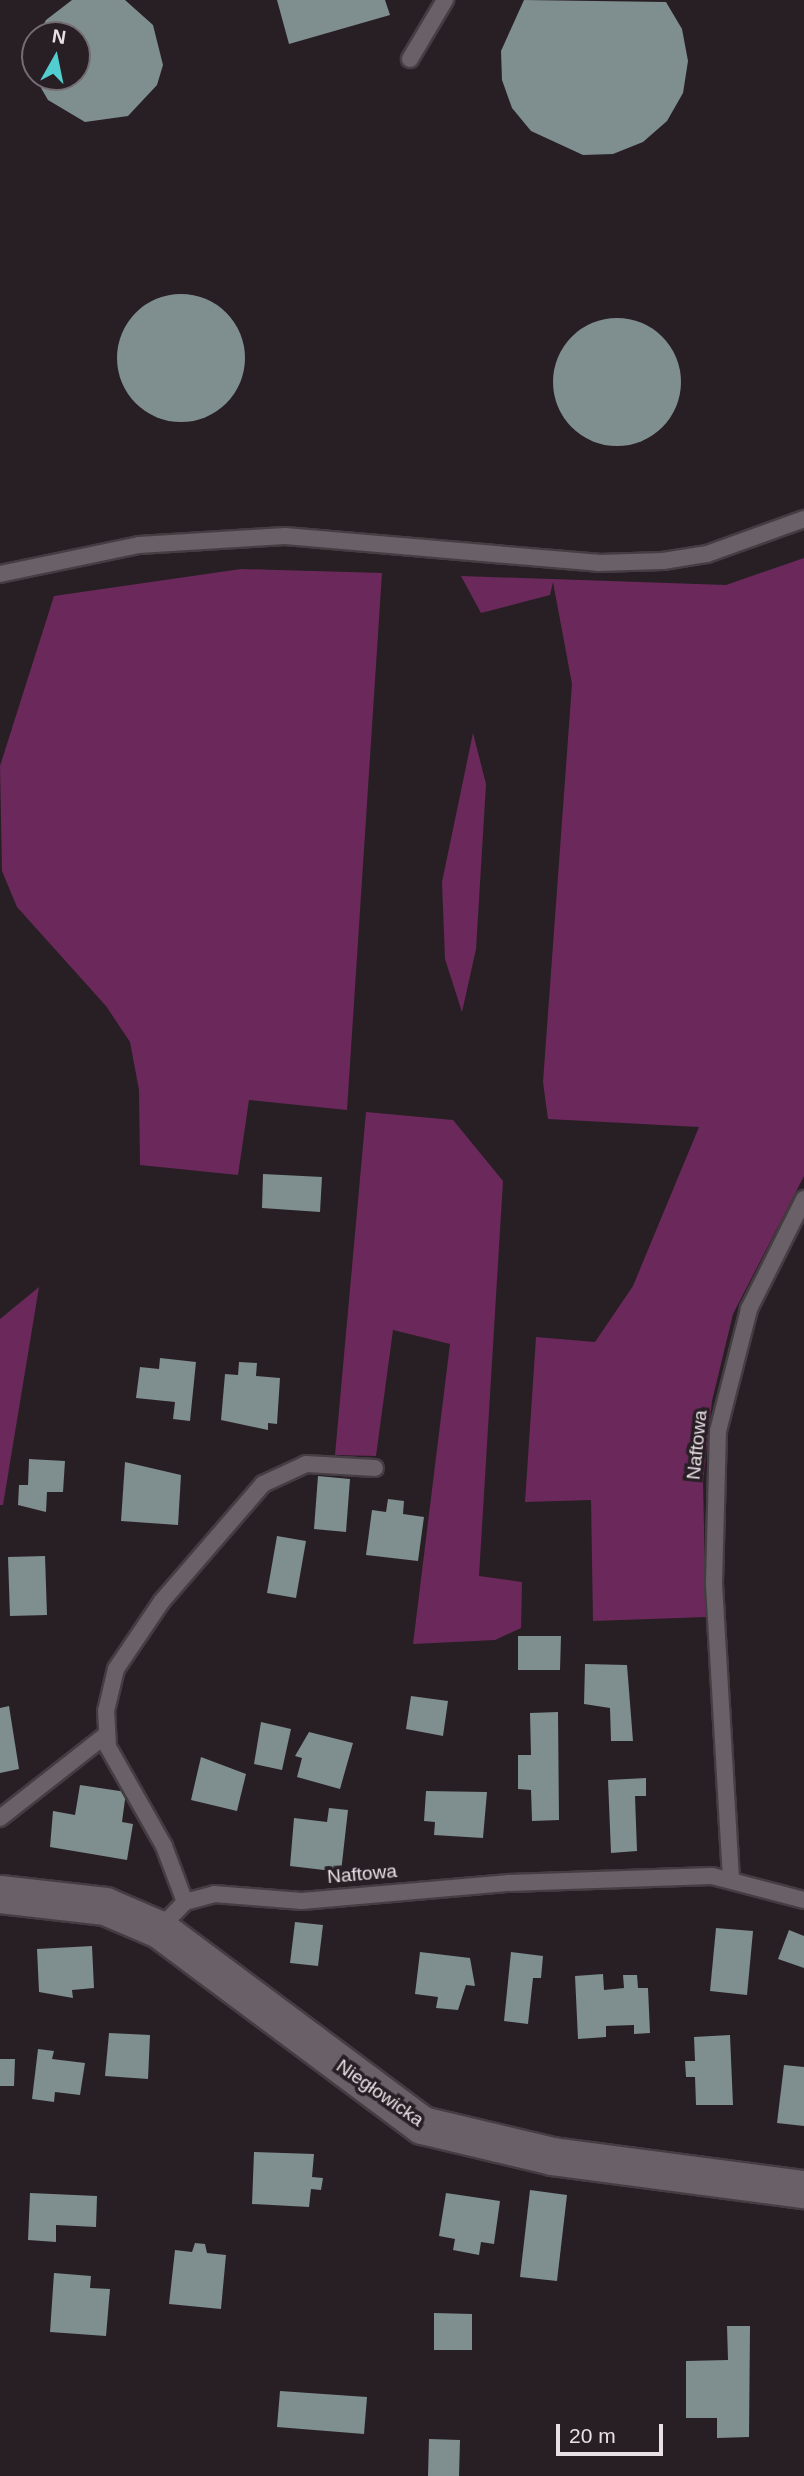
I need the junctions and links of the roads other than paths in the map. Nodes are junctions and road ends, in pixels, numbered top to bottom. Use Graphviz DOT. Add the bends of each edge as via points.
graph roads {
  1 [pos="445,0"];
  2 [pos="410,59"];
  3 [pos="804,519"];
  4 [pos="0,574"];
  5 [pos="804,1199"];
  6 [pos="375,1468"];
  7 [pos="106,1735"];
  8 [pos="0,1818"];
  9 [pos="731,1879"];
  10 [pos="0,1894"];
  11 [pos="804,1899"];
  12 [pos="185,1902"];
  13 [pos="159,1929"];
  14 [pos="804,2189"];
  1 -- 2 [label="lane"];
  3 -- 4 [label="lane" via="707,554 663,561 598,563 285,536 139,545"];
  5 -- 9 [label="lane, Naftowa" via="749,1309 718,1432 714,1583 730,1779"];
  6 -- 7 [label="lane" via="306,1464 276,1475 252,1494 124,1652 110,1688"];
  7 -- 8 [label="lane"];
  7 -- 12 [label="lane" via="164,1846"];
  9 -- 11 [label="lane, Naftowa"];
  9 -- 12 [label="lane, Naftowa" via="580,1879 302,1900 214,1894"];
  10 -- 13 [label="street, Niegłowicka" via="105,1906"];
  12 -- 13 [label="lane"];
  13 -- 14 [label="street, Niegłowicka" via="422,2125 552,2156"];
}
